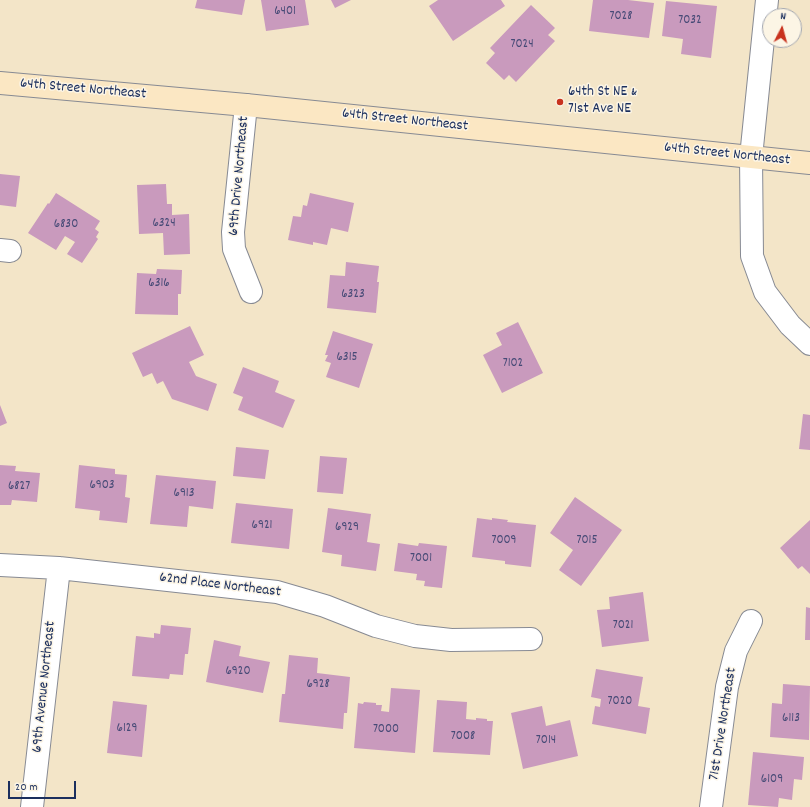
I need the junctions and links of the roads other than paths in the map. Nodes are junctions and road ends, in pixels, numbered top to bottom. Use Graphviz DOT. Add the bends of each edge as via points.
graph roads {
  1 [pos="767,0"];
  2 [pos="0,83"];
  3 [pos="246,105"];
  4 [pos="751,157"];
  5 [pos="810,163"];
  6 [pos="251,292"];
  7 [pos="810,344"];
  8 [pos="0,565"];
  9 [pos="59,568"];
  10 [pos="751,621"];
  11 [pos="531,638"];
  12 [pos="32,807"];
  13 [pos="711,807"];
  1 -- 4 [label="street"];
  2 -- 3 [label="main road, 64th Street Northeast"];
  3 -- 4 [label="main road, 64th Street Northeast"];
  3 -- 6 [label="street, 69th Drive Northeast" via="233,232 234,249"];
  4 -- 5 [label="main road, 64th Street Northeast"];
  4 -- 7 [label="street" via="752,256 765,292 790,325"];
  8 -- 9 [label="street, 62nd Place Northeast"];
  9 -- 11 [label="street, 62nd Place Northeast" via="278,592 325,606 376,626 414,636 451,640"];
  9 -- 12 [label="street, 69th Avenue Northeast"];
  10 -- 13 [label="street, 71st Drive Northeast" via="736,652 727,687"];
}
